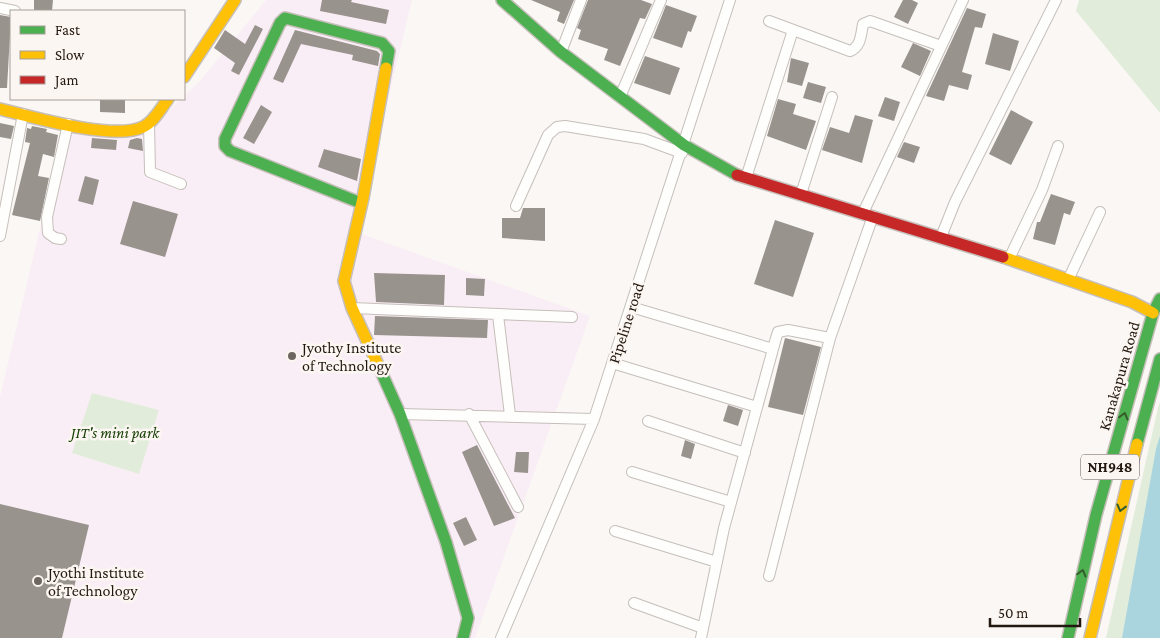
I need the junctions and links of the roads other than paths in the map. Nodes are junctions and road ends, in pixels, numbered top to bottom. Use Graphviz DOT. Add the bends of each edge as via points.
graph roads {
  1 [pos="235,0"];
  2 [pos="502,0"];
  3 [pos="581,0"];
  4 [pos="661,0"];
  5 [pos="730,0"];
  6 [pos="963,0"];
  7 [pos="1056,0"];
  8 [pos="769,20"];
  9 [pos="793,30"];
  10 [pos="942,46"];
  11 [pos="561,52"];
  12 [pos="188,62"];
  13 [pos="620,97"];
  14 [pos="832,97"];
  15 [pos="167,100"];
  16 [pos="0,109"];
  17 [pos="23,114"];
  18 [pos="149,122"];
  19 [pos="68,124"];
  20 [pos="1058,146"];
  21 [pos="683,149"];
  22 [pos="746,178"];
  23 [pos="181,184"];
  24 [pos="801,194"];
  25 [pos="361,203"];
  26 [pos="516,206"];
  27 [pos="1100,212"];
  28 [pos="868,215"];
  29 [pos="1,222"];
  30 [pos="0,236"];
  31 [pos="941,237"];
  32 [pos="60,239"];
  33 [pos="1009,259"];
  34 [pos="1068,280"];
  35 [pos="1160,299"];
  36 [pos="630,307"];
  37 [pos="352,308"];
  38 [pos="1153,313"];
  39 [pos="498,315"];
  40 [pos="572,317"];
  41 [pos="830,338"];
  42 [pos="773,349"];
  43 [pos="1160,359"];
  44 [pos="612,363"];
  45 [pos="757,407"];
  46 [pos="400,414"];
  47 [pos="469,414"];
  48 [pos="510,415"];
  49 [pos="594,418"];
  50 [pos="648,421"];
  51 [pos="745,452"];
  52 [pos="632,472"];
  53 [pos="731,502"];
  54 [pos="518,507"];
  55 [pos="615,531"];
  56 [pos="717,562"];
  57 [pos="769,576"];
  58 [pos="634,603"];
  59 [pos="702,633"];
  60 [pos="463,638"];
  61 [pos="501,638"];
  62 [pos="1068,638"];
  63 [pos="1090,638"];
  1 -- 12 [label="main road"];
  2 -- 11 [label="main road"];
  3 -- 11 [label="street"];
  4 -- 13 [label="street"];
  5 -- 21 [label="street, Pipeline road"];
  6 -- 10 [label="street"];
  7 -- 31 [label="street" via="955,202"];
  8 -- 9 [label="street"];
  9 -- 10 [label="street" via="850,51 859,43 863,24 870,21"];
  9 -- 22 [label="street"];
  10 -- 28 [label="street"];
  11 -- 13 [label="main road"];
  13 -- 21 [label="main road"];
  14 -- 24 [label="street"];
  15 -- 18 [label="main road"];
  16 -- 17 [label="main road"];
  17 -- 19 [label="main road"];
  17 -- 29 [label="street"];
  18 -- 19 [label="main road" via="142,128 129,130"];
  18 -- 23 [label="street" via="150,172"];
  19 -- 32 [label="street" via="47,217 48,233"];
  20 -- 33 [label="street" via="1042,190"];
  21 -- 22 [label="main road"];
  21 -- 26 [label="street" via="644,139 557,127 548,135"];
  21 -- 36 [label="street, Pipeline road"];
  22 -- 24 [label="main road"];
  24 -- 28 [label="main road"];
  25 -- 25 [label="main road" via="230,151 225,146 225,139 280,23 286,18 382,43 388,48"];
  25 -- 37 [label="main road" via="345,274 345,287"];
  27 -- 34 [label="street"];
  28 -- 31 [label="main road"];
  28 -- 41 [label="street"];
  29 -- 30 [label="street"];
  31 -- 33 [label="main road"];
  33 -- 34 [label="main road"];
  34 -- 38 [label="main road" via="1132,302"];
  35 -- 38 [label="main road, Kanakapura Road / NH948"];
  36 -- 42 [label="street"];
  36 -- 44 [label="street, Pipeline road"];
  37 -- 39 [label="street"];
  37 -- 46 [label="main road"];
  62 -- 38 [label="main road, Kanakapura Road / NH948, one-way" via="1077,593"];
  39 -- 40 [label="street"];
  39 -- 48 [label="street"];
  41 -- 42 [label="street" via="788,330 778,332"];
  41 -- 57 [label="street"];
  42 -- 45 [label="street"];
  43 -- 63 [label="main road, Kanakapura Road / NH948, one-way"];
  44 -- 45 [label="street"];
  44 -- 49 [label="street, Pipeline road"];
  45 -- 51 [label="street"];
  46 -- 47 [label="street"];
  46 -- 60 [label="main road" via="446,542 468,618"];
  47 -- 48 [label="street"];
  47 -- 54 [label="street"];
  48 -- 49 [label="street"];
  49 -- 61 [label="street, Pipeline road"];
  50 -- 51 [label="street"];
  51 -- 53 [label="street"];
  52 -- 53 [label="street"];
  53 -- 56 [label="street"];
  55 -- 56 [label="street"];
  56 -- 59 [label="street"];
  58 -- 59 [label="street"];
}
